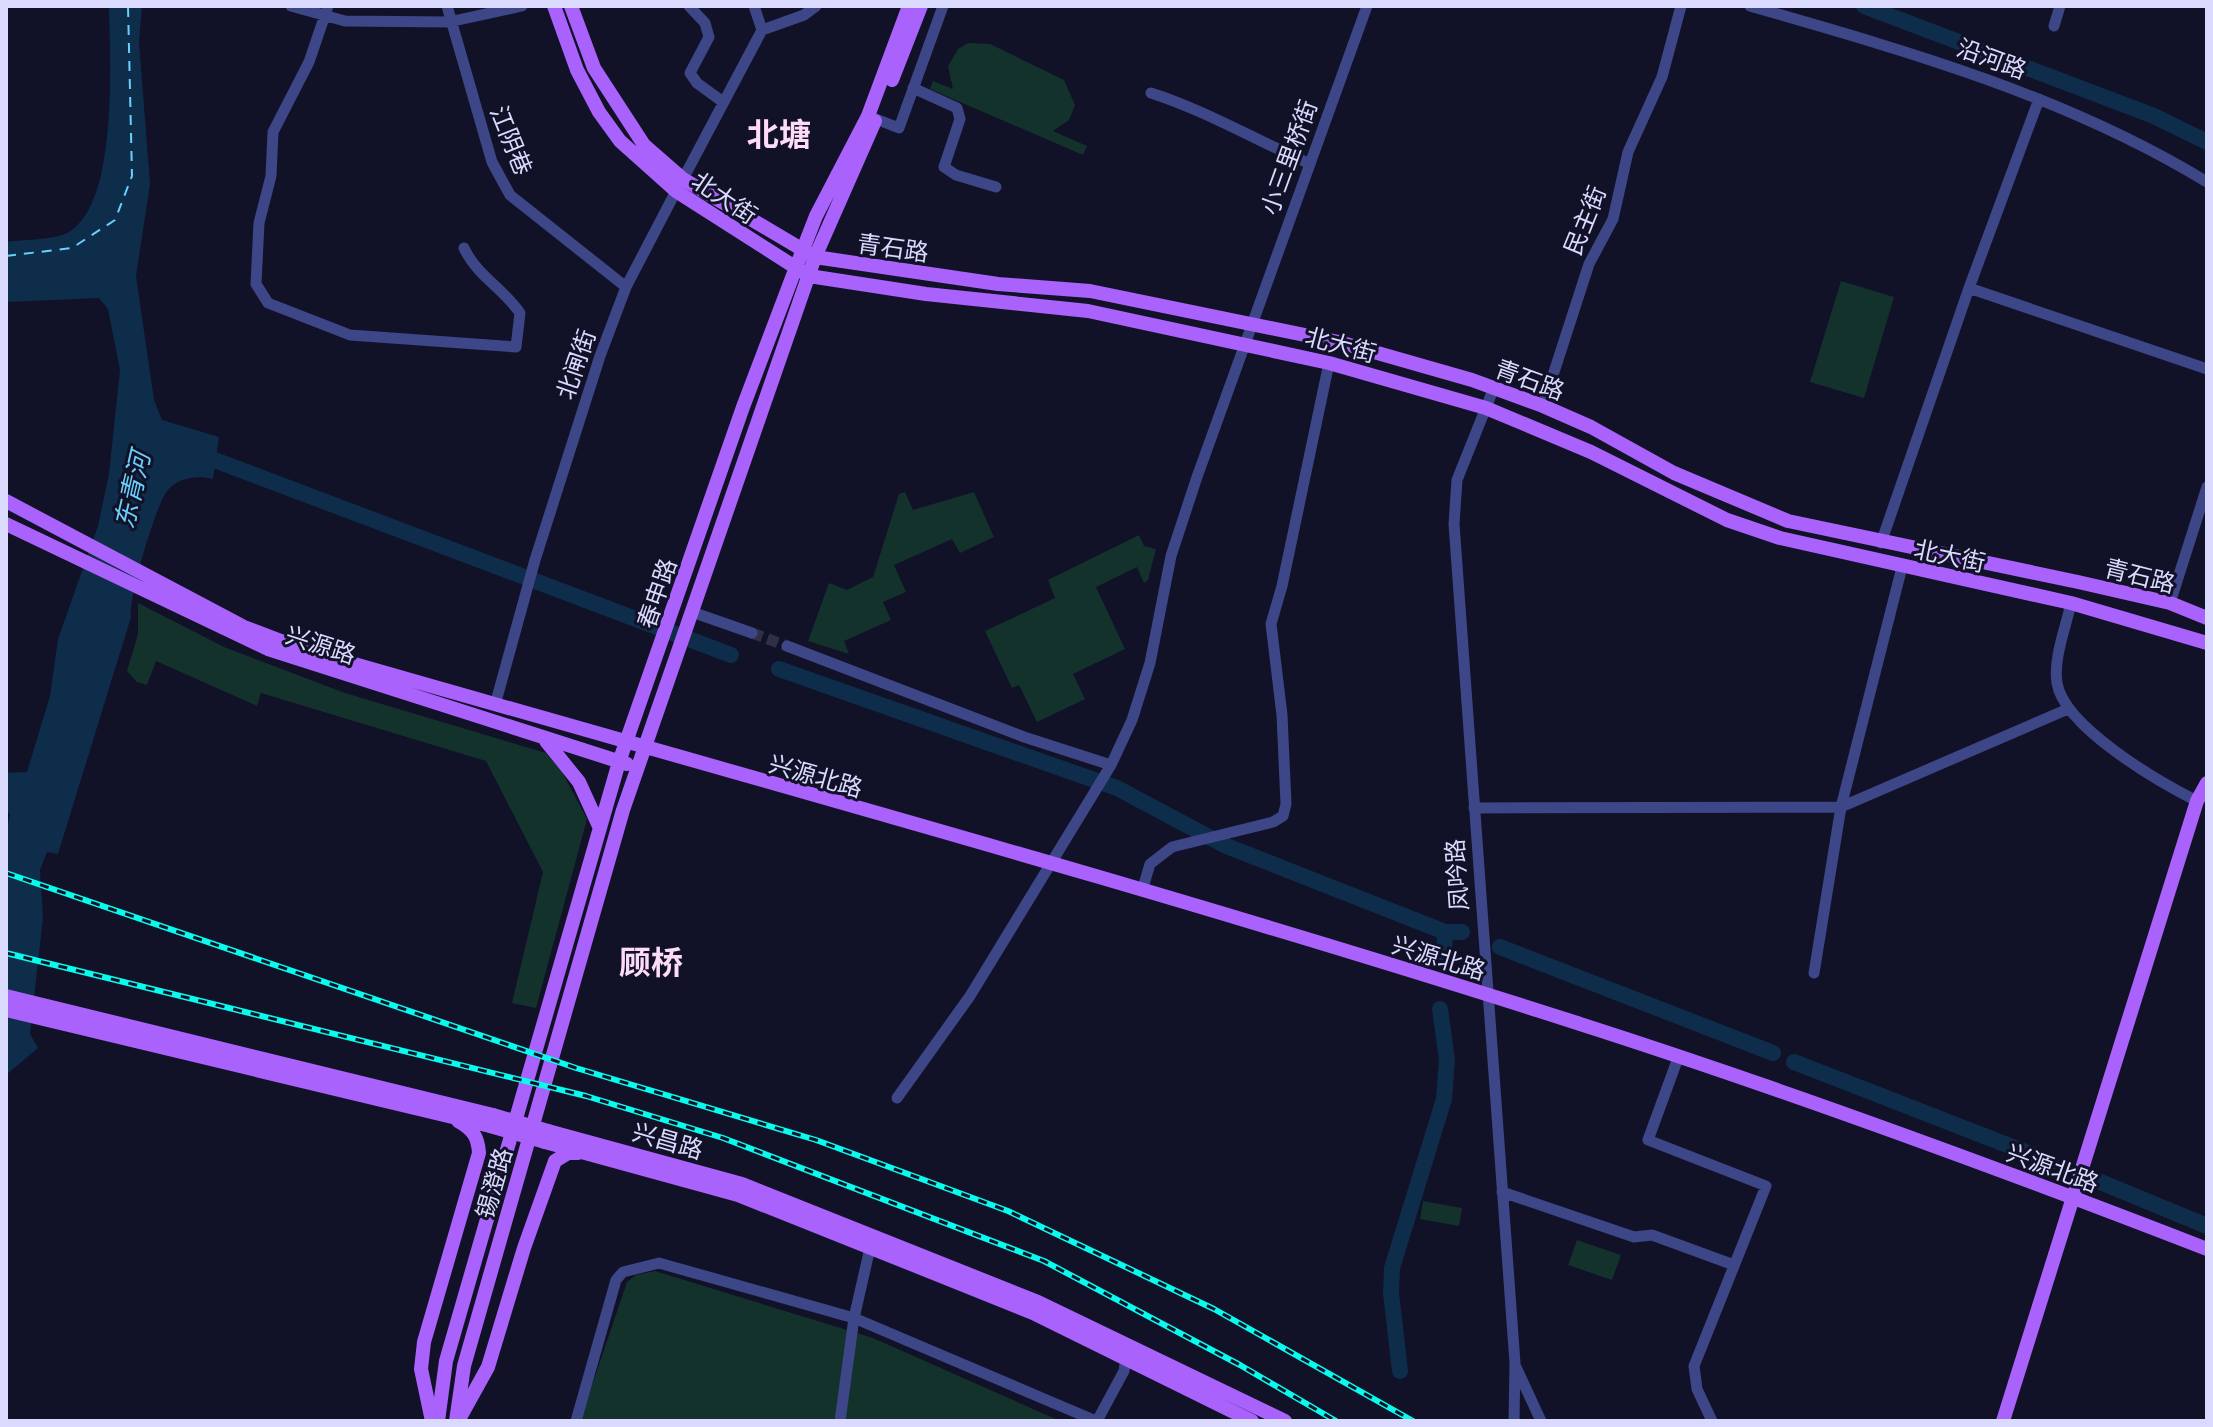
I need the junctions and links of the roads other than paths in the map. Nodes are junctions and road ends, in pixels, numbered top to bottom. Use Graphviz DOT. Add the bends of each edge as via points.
graph roads {
  1 [pos="291,6"];
  2 [pos="447,6"];
  3 [pos="522,6"];
  4 [pos="554,6"];
  5 [pos="571,6"];
  6 [pos="689,6"];
  7 [pos="754,6"];
  8 [pos="816,6"];
  9 [pos="909,6"];
  10 [pos="921,6"];
  11 [pos="943,6"];
  12 [pos="1367,6"];
  13 [pos="1681,6"];
  14 [pos="1750,6"];
  15 [pos="2060,6"];
  16 [pos="327,11"];
  17 [pos="449,22"];
  18 [pos="2054,26"];
  19 [pos="762,30"];
  20 [pos="913,88"];
  21 [pos="1151,93"];
  22 [pos="2039,99"];
  23 [pos="723,102"];
  24 [pos="876,119"];
  25 [pos="1308,163"];
  26 [pos="2207,182"];
  27 [pos="679,185"];
  28 [pos="996,187"];
  29 [pos="464,248"];
  30 [pos="809,255"];
  31 [pos="802,273"];
  32 [pos="626,287"];
  33 [pos="1969,288"];
  34 [pos="1254,324"];
  35 [pos="1247,344"];
  36 [pos="1329,363"];
  37 [pos="2207,369"];
  38 [pos="1493,390"];
  39 [pos="1543,406"];
  40 [pos="1486,408"];
  41 [pos="2207,487"];
  42 [pos="6,501"];
  43 [pos="6,524"];
  44 [pos="1881,543"];
  45 [pos="1902,567"];
  46 [pos="157,588"];
  47 [pos="2071,603"];
  48 [pos="2170,603"];
  49 [pos="2207,618"];
  50 [pos="689,620"];
  51 [pos="752,633"];
  52 [pos="2207,643"];
  53 [pos="787,646"];
  54 [pos="495,705"];
  55 [pos="2068,709"];
  56 [pos="543,738"];
  57 [pos="626,743"];
  58 [pos="644,750"];
  59 [pos="619,762"];
  60 [pos="638,767"];
  61 [pos="1109,769"];
  62 [pos="2207,783"];
  63 [pos="2197,801"];
  64 [pos="1841,807"];
  65 [pos="1474,808"];
  66 [pos="599,826"];
  67 [pos="1050,864"];
  68 [pos="1142,891"];
  69 [pos="580,959"];
  70 [pos="1814,973"];
  71 [pos="1487,995"];
  72 [pos="6,996"];
  73 [pos="6,1010"];
  74 [pos="80,1019"];
  75 [pos="1678,1058"];
  76 [pos="897,1098"];
  77 [pos="447,1115"];
  78 [pos="492,1120"];
  79 [pos="547,1136"];
  80 [pos="588,1153"];
  81 [pos="1502,1192"];
  82 [pos="2072,1197"];
  83 [pos="492,1211"];
  84 [pos="870,1248"];
  85 [pos="2207,1249"];
  86 [pos="1734,1265"];
  87 [pos="854,1318"];
  88 [pos="1126,1357"];
  89 [pos="1515,1363"];
  90 [pos="1200,1392"];
  91 [pos="435,1421"];
  92 [pos="457,1421"];
  93 [pos="576,1421"];
  94 [pos="840,1421"];
  95 [pos="1097,1421"];
  96 [pos="1229,1421"];
  97 [pos="1252,1421"];
  98 [pos="1285,1421"];
  99 [pos="1514,1421"];
  100 [pos="1541,1421"];
  101 [pos="1712,1421"];
  102 [pos="2003,1421"];
  1 -- 16 [label="street"];
  2 -- 17 [label="street, 江阴巷"];
  3 -- 17 [label="street"];
  4 -- 27 [label="main road, 北大街" via="599,112 620,141"];
  5 -- 27 [label="main road, 北大街" via="594,68 618,110"];
  6 -- 23 [label="street" via="705,23 709,37 690,73"];
  7 -- 19 [label="street"];
  8 -- 19 [label="street"];
  9 -- 30 [label="main road, 春申路" via="868,116 816,216"];
  10 -- 24 [label="main road, 春申路"];
  11 -- 20 [label="street"];
  12 -- 25 [label="street, 小三里桥街"];
  13 -- 39 [label="street, 民主街" via="1662,77 1628,152 1616,210 1589,264"];
  14 -- 22 [label="street, 沿河路" via="1953,66"];
  15 -- 18 [label="street"];
  16 -- 17 [label="street" via="345,21"];
  16 -- 29 [label="street" via="309,62 273,132 256,284 268,303 350,335 516,347 520,313 508,295 473,268"];
  17 -- 32 [label="street, 江阴巷" via="492,162 510,195"];
  19 -- 23 [label="street, 北闸街"];
  20 -- 24 [label="street" via="899,128"];
  20 -- 28 [label="street" via="957,108 960,119 944,167"];
  21 -- 25 [label="street"];
  22 -- 26 [label="street, 沿河路" via="2147,146"];
  22 -- 33 [label="street"];
  23 -- 27 [label="street, 北闸街"];
  24 -- 30 [label="main road, 春申路"];
  25 -- 34 [label="street, 小三里桥街"];
  27 -- 30 [label="main road, 北大街"];
  27 -- 31 [label="main road, 北大街"];
  27 -- 32 [label="street, 北闸街"];
  30 -- 31 [label="main road, 春申路"];
  30 -- 34 [label="main road, 青石路" via="998,284 1090,291"];
  31 -- 35 [label="main road, 北大街" via="926,294 1088,311"];
  31 -- 50 [label="main road, 春申路"];
  31 -- 57 [label="main road, 春申路" via="743,407"];
  32 -- 54 [label="street, 北闸街" via="535,560"];
  33 -- 37 [label="street"];
  33 -- 44 [label="street"];
  34 -- 35 [label="street, 小三里桥街"];
  34 -- 38 [label="main road, 青石路" via="1339,342"];
  35 -- 36 [label="main road, 北大街"];
  35 -- 61 [label="street, 小三里桥街" via="1171,556 1150,663"];
  36 -- 40 [label="main road, 北大街"];
  36 -- 68 [label="street" via="1271,624 1282,715 1283,816 1158,855"];
  38 -- 39 [label="main road, 青石路"];
  38 -- 40 [label="street, 凤吟路"];
  39 -- 44 [label="main road, 青石路" via="1674,473 1788,521"];
  40 -- 45 [label="main road, 北大街" via="1591,452 1727,520"];
  40 -- 65 [label="street, 凤吟路" via="1457,480 1454,524"];
  41 -- 48 [label="street"];
  42 -- 46 [label="main road"];
  43 -- 46 [label="main road, 兴源路"];
  44 -- 48 [label="main road, 青石路"];
  45 -- 47 [label="main road, 北大街"];
  45 -- 64 [label="street"];
  46 -- 54 [label="main road, 兴源路" via="302,649"];
  46 -- 56 [label="main road, 兴源路" via="268,649"];
  47 -- 52 [label="main road, 北大街"];
  47 -- 55 [label="street" via="2057,683"];
  48 -- 49 [label="main road, 青石路"];
  50 -- 51 [label="street"];
  50 -- 58 [label="main road, 春申路"];
  53 -- 61 [label="street"];
  54 -- 57 [label="main road, 兴源路"];
  55 -- 63 [label="street" via="2084,726"];
  55 -- 64 [label="street"];
  56 -- 59 [label="main road, 兴源路"];
  56 -- 66 [label="main road" via="579,782"];
  57 -- 58 [label="main road, 兴源路"];
  57 -- 59 [label="main road, 春申路"];
  58 -- 60 [label="main road, 春申路"];
  58 -- 67 [label="main road, 兴源北路"];
  59 -- 60 [label="main road, 兴源路"];
  59 -- 66 [label="main road, 春申路"];
  60 -- 69 [label="main road, 春申路"];
  61 -- 67 [label="street, 小三里桥街"];
  62 -- 63 [label="main road"];
  63 -- 82 [label="main road"];
  64 -- 65 [label="street"];
  64 -- 70 [label="street"];
  65 -- 71 [label="street, 凤吟路"];
  66 -- 83 [label="main road, 春申路"];
  67 -- 68 [label="main road, 兴源北路"];
  67 -- 76 [label="street, 小三里桥街" via="970,996"];
  68 -- 71 [label="main road, 兴源北路"];
  69 -- 92 [label="main road, 锡澄路" via="464,1366"];
  71 -- 75 [label="main road, 兴源北路"];
  71 -- 81 [label="street, 凤吟路"];
  72 -- 74 [label="main road, 兴昌路"];
  73 -- 74 [label="main road, 兴昌路"];
  74 -- 77 [label="main road, 兴昌路"];
  74 -- 78 [label="main road, 兴昌路"];
  75 -- 82 [label="main road, 兴源北路"];
  75 -- 86 [label="street" via="1648,1140 1766,1186"];
  77 -- 78 [label="main road, 兴昌路"];
  77 -- 91 [label="main road" via="468,1126 478,1139 479,1153 424,1342 421,1369"];
  78 -- 79 [label="main road, 兴昌路, bridge"];
  79 -- 80 [label="main road, 兴昌路"];
  79 -- 98 [label="main road, 兴昌路" via="742,1184 1038,1302"];
  80 -- 84 [label="main road, 兴昌路" via="738,1195"];
  80 -- 92 [label="main road" via="568,1153 555,1161 488,1367"];
  81 -- 86 [label="street" via="1634,1237 1652,1235"];
  81 -- 89 [label="street, 凤吟路"];
  82 -- 85 [label="main road, 兴源北路"];
  82 -- 102 [label="main road"];
  83 -- 91 [label="main road, 锡澄路" via="446,1361"];
  84 -- 87 [label="street"];
  84 -- 88 [label="main road, 兴昌路" via="1033,1313"];
  86 -- 101 [label="street" via="1694,1366 1697,1389"];
  87 -- 93 [label="street" via="659,1263 638,1266 616,1280"];
  87 -- 94 [label="street"];
  87 -- 95 [label="street"];
  88 -- 90 [label="main road, 兴昌路"];
  88 -- 95 [label="street"];
  89 -- 99 [label="street"];
  89 -- 100 [label="street"];
  90 -- 96 [label="main road"];
  90 -- 97 [label="main road, 兴昌路"];
}
